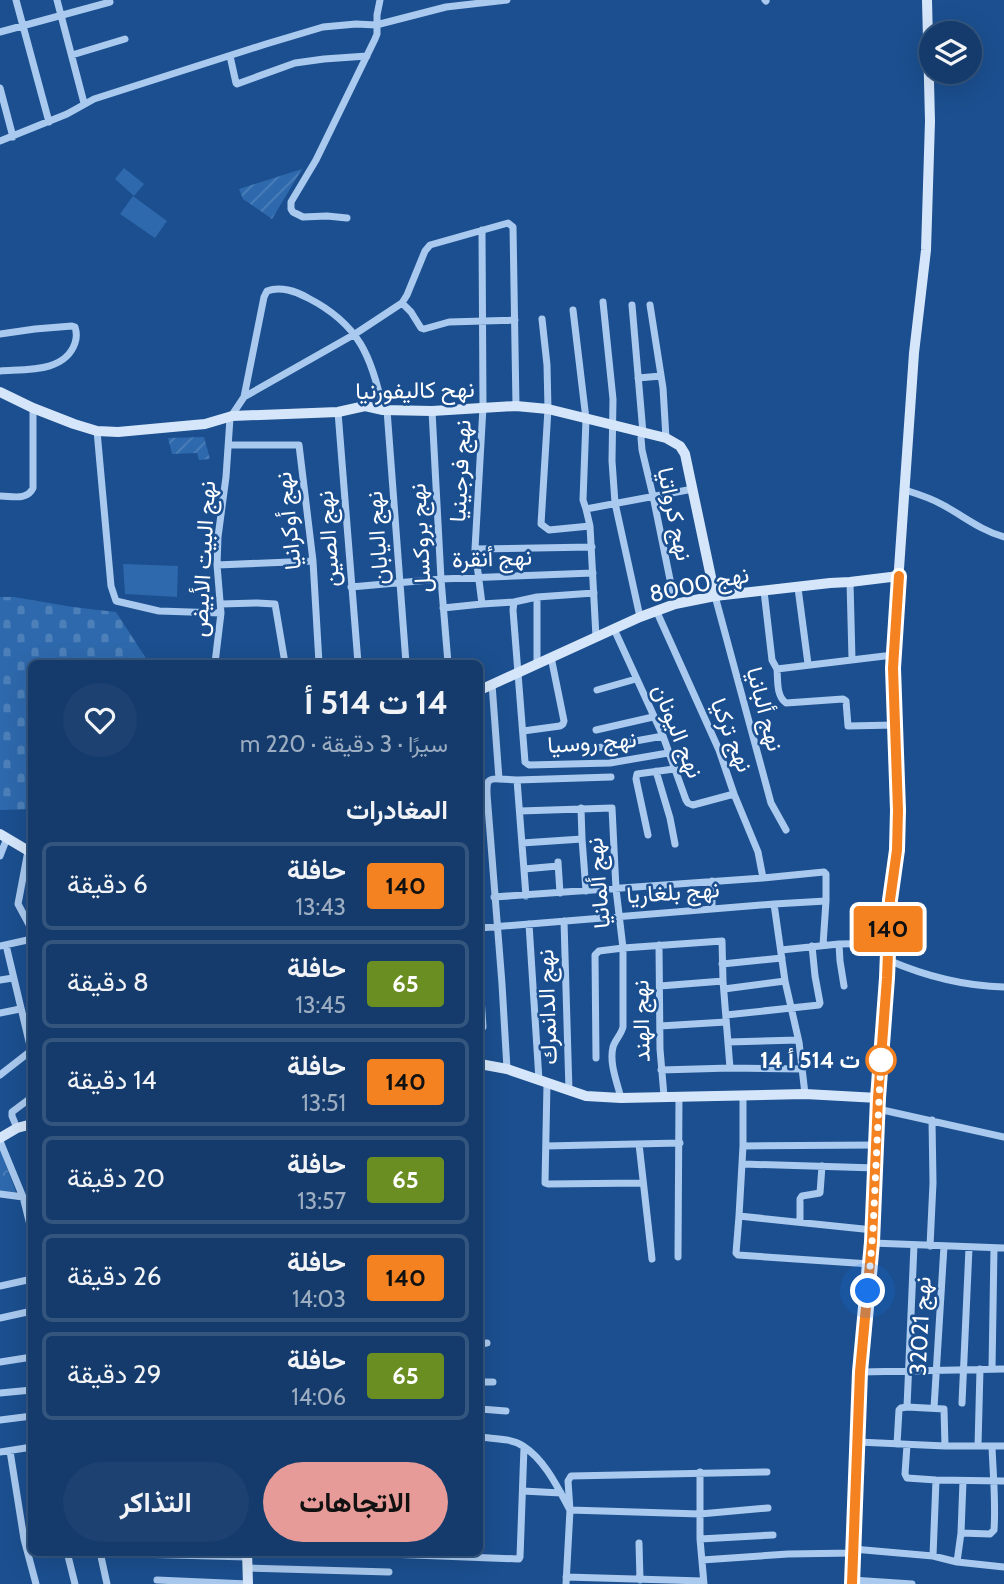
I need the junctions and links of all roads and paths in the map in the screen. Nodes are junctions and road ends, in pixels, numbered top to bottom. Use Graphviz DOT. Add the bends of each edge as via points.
graph roads {
  1 [pos="16,0"];
  2 [pos="57,0"];
  3 [pos="380,0"];
  4 [pos="507,0"];
  5 [pos="927,0"];
  6 [pos="487,1"];
  7 [pos="99,2"];
  8 [pos="110,2"];
  9 [pos="61,15"];
  10 [pos="376,24"];
  11 [pos="23,25"];
  12 [pos="0,32"];
  13 [pos="125,40"];
  14 [pos="72,55"];
  15 [pos="230,56"];
  16 [pos="367,57"];
  17 [pos="0,88"];
  18 [pos="85,103"];
  19 [pos="49,122"];
  20 [pos="13,137"];
  21 [pos="0,141"];
  22 [pos="347,218"];
  23 [pos="482,230"];
  24 [pos="603,302"];
  25 [pos="402,303"];
  26 [pos="632,305"];
  27 [pos="650,305"];
  28 [pos="573,310"];
  29 [pos="542,319"];
  30 [pos="515,320"];
  31 [pos="482,322"];
  32 [pos="0,334"];
  33 [pos="355,334"];
  34 [pos="0,371"];
  35 [pos="661,376"];
  36 [pos="638,378"];
  37 [pos="0,391"];
  38 [pos="244,397"];
  39 [pos="516,406"];
  40 [pos="483,407"];
  41 [pos="33,408"];
  42 [pos="548,409"];
  43 [pos="385,410"];
  44 [pos="432,411"];
  45 [pos="338,412"];
  46 [pos="232,416"];
  47 [pos="586,419"];
  48 [pos="613,425"];
  49 [pos="97,430"];
  50 [pos="643,433"];
  51 [pos="666,438"];
  52 [pos="229,445"];
  53 [pos="693,489"];
  54 [pos="905,490"];
  55 [pos="0,496"];
  56 [pos="653,496"];
  57 [pos="615,503"];
  58 [pos="586,509"];
  59 [pos="590,526"];
  60 [pos="1004,537"];
  61 [pos="592,547"];
  62 [pos="475,550"];
  63 [pos="313,561"];
  64 [pos="218,565"];
  65 [pos="593,573"];
  66 [pos="899,576"];
  67 [pos="441,579"];
  68 [pos="479,579"];
  69 [pos="850,582"];
  70 [pos="400,584"];
  71 [pos="351,587"];
  72 [pos="798,588"];
  73 [pos="764,591"];
  74 [pos="594,593"];
  75 [pos="715,596"];
  76 [pos="537,597"];
  77 [pos="514,602"];
  78 [pos="221,604"];
  79 [pos="482,604"];
  80 [pos="675,604"];
  81 [pos="443,608"];
  82 [pos="656,610"];
  83 [pos="221,613"];
  84 [pos="640,617"];
  85 [pos="614,629"];
  86 [pos="596,637"];
  87 [pos="893,655"];
  88 [pos="551,657"];
  89 [pos="852,659"];
  90 [pos="215,660"];
  91 [pos="284,660"];
  92 [pos="319,660"];
  93 [pos="358,660"];
  94 [pos="406,660"];
  95 [pos="448,660"];
  96 [pos="537,663"];
  97 [pos="808,664"];
  98 [pos="777,669"];
  99 [pos="519,672"];
  100 [pos="636,679"];
  101 [pos="492,684"];
  102 [pos="483,688"];
  103 [pos="597,690"];
  104 [pos="653,718"];
  105 [pos="895,725"];
  106 [pos="596,730"];
  107 [pos="523,731"];
  108 [pos="663,736"];
  109 [pos="597,748"];
  110 [pos="668,753"];
  111 [pos="674,769"];
  112 [pos="656,771"];
  113 [pos="611,777"];
  114 [pos="499,779"];
  115 [pos="517,780"];
  116 [pos="734,794"];
  117 [pos="581,808"];
  118 [pos="520,810"];
  119 [pos="786,830"];
  120 [pos="648,835"];
  121 [pos="4,836"];
  122 [pos="582,839"];
  123 [pos="522,843"];
  124 [pos="675,844"];
  125 [pos="28,851"];
  126 [pos="0,856"];
  127 [pos="28,860"];
  128 [pos="524,869"];
  129 [pos="763,878"];
  130 [pos="712,881"];
  131 [pos="616,888"];
  132 [pos="586,891"];
  133 [pos="559,893"];
  134 [pos="526,896"];
  135 [pos="494,897"];
  136 [pos="826,901"];
  137 [pos="774,904"];
  138 [pos="712,908"];
  139 [pos="620,916"];
  140 [pos="564,921"];
  141 [pos="28,923"];
  142 [pos="529,923"];
  143 [pos="496,927"];
  144 [pos="483,928"];
  145 [pos="28,940"];
  146 [pos="887,943"];
  147 [pos="839,944"];
  148 [pos="3,945"];
  149 [pos="659,945"];
  150 [pos="823,945"];
  151 [pos="811,946"];
  152 [pos="624,948"];
  153 [pos="781,954"];
  154 [pos="888,960"];
  155 [pos="722,964"];
  156 [pos="13,978"];
  157 [pos="0,980"];
  158 [pos="785,981"];
  159 [pos="723,985"];
  160 [pos="660,986"];
  161 [pos="844,986"];
  162 [pos="1004,987"];
  163 [pos="791,1008"];
  164 [pos="20,1009"];
  165 [pos="0,1013"];
  166 [pos="726,1018"];
  167 [pos="660,1026"];
  168 [pos="28,1039"];
  169 [pos="798,1040"];
  170 [pos="727,1042"];
  171 [pos="28,1052"];
  172 [pos="596,1058"];
  173 [pos="483,1065"];
  174 [pos="730,1068"];
  175 [pos="507,1069"];
  176 [pos="803,1069"];
  177 [pos="662,1070"];
  178 [pos="0,1073"];
  179 [pos="543,1082"];
  180 [pos="569,1091"];
  181 [pos="805,1094"];
  182 [pos="743,1095"];
  183 [pos="664,1096"];
  184 [pos="679,1096"];
  185 [pos="621,1098"];
  186 [pos="28,1100"];
  187 [pos="878,1104"];
  188 [pos="932,1120"];
  189 [pos="28,1125"];
  190 [pos="17,1128"];
  191 [pos="1004,1137"];
  192 [pos="0,1140"];
  193 [pos="680,1143"];
  194 [pos="639,1144"];
  195 [pos="876,1145"];
  196 [pos="546,1146"];
  197 [pos="743,1146"];
  198 [pos="743,1164"];
  199 [pos="822,1166"];
  200 [pos="876,1168"];
  201 [pos="643,1183"];
  202 [pos="0,1195"];
  203 [pos="23,1197"];
  204 [pos="739,1216"];
  205 [pos="28,1217"];
  206 [pos="800,1222"];
  207 [pos="873,1230"];
  208 [pos="872,1242"];
  209 [pos="914,1245"];
  210 [pos="930,1246"];
  211 [pos="944,1247"];
  212 [pos="969,1248"];
  213 [pos="994,1248"];
  214 [pos="1004,1248"];
  215 [pos="678,1257"];
  216 [pos="652,1259"];
  217 [pos="870,1264"];
  218 [pos="28,1280"];
  219 [pos="0,1286"];
  220 [pos="28,1312"];
  221 [pos="0,1318"];
  222 [pos="28,1358"];
  223 [pos="0,1362"];
  224 [pos="980,1369"];
  225 [pos="992,1369"];
  226 [pos="1004,1369"];
  227 [pos="964,1370"];
  228 [pos="908,1371"];
  229 [pos="937,1371"];
  230 [pos="860,1372"];
  231 [pos="483,1382"];
  232 [pos="494,1382"];
  233 [pos="28,1390"];
  234 [pos="0,1393"];
  235 [pos="962,1403"];
  236 [pos="907,1407"];
  237 [pos="934,1408"];
  238 [pos="483,1409"];
  239 [pos="506,1411"];
  240 [pos="28,1416"];
  241 [pos="0,1420"];
  242 [pos="483,1437"];
  243 [pos="858,1442"];
  244 [pos="978,1443"];
  245 [pos="897,1444"];
  246 [pos="907,1445"];
  247 [pos="945,1446"];
  248 [pos="992,1446"];
  249 [pos="1004,1446"];
  250 [pos="524,1447"];
  251 [pos="28,1448"];
  252 [pos="10,1451"];
  253 [pos="0,1452"];
  254 [pos="700,1472"];
  255 [pos="767,1472"];
  256 [pos="936,1480"];
  257 [pos="963,1481"];
  258 [pos="1004,1481"];
  259 [pos="993,1482"];
  260 [pos="523,1491"];
  261 [pos="561,1493"];
  262 [pos="768,1508"];
  263 [pos="1000,1509"];
  264 [pos="569,1510"];
  265 [pos="700,1514"];
  266 [pos="961,1533"];
  267 [pos="773,1535"];
  268 [pos="701,1539"];
  269 [pos="639,1543"];
  270 [pos="853,1551"];
  271 [pos="28,1554"];
  272 [pos="29,1556"];
  273 [pos="68,1556"];
  274 [pos="101,1556"];
  275 [pos="372,1556"];
  276 [pos="479,1556"];
  277 [pos="933,1556"];
  278 [pos="247,1559"];
  279 [pos="702,1560"];
  280 [pos="957,1562"];
  281 [pos="1004,1567"];
  282 [pos="371,1572"];
  283 [pos="388,1572"];
  284 [pos="157,1580"];
  285 [pos="639,1580"];
  286 [pos="566,1581"];
  287 [pos="602,1581"];
  288 [pos="852,1582"];
  289 [pos="704,1583"];
  290 [pos="36,1584"];
  291 [pos="75,1584"];
  292 [pos="107,1584"];
  293 [pos="248,1584"];
  294 [pos="912,1584"];
  1 -- 11 [label="street"];
  2 -- 9 [label="street"];
  3 -- 10 [label="street"];
  4 -- 6 [label="street"];
  5 -- 54 [label="street" via="926,250"];
  6 -- 10 [label="street"];
  7 -- 8 [label="street"];
  7 -- 9 [label="street"];
  9 -- 11 [label="street"];
  9 -- 14 [label="street"];
  10 -- 15 [label="street" via="323,27"];
  10 -- 16 [label="street" via="377,34"];
  11 -- 12 [label="street"];
  11 -- 19 [label="street"];
  13 -- 14 [label="street"];
  14 -- 18 [label="street"];
  15 -- 16 [label="street" via="237,84 295,64"];
  15 -- 18 [label="street"];
  16 -- 22 [label="street" via="291,205 299,216"];
  17 -- 20 [label="street"];
  18 -- 19 [label="street"];
  19 -- 20 [label="street"];
  20 -- 21 [label="street"];
  23 -- 25 [label="street" via="430,245"];
  23 -- 30 [label="street" via="508,223 513,227"];
  23 -- 31 [label="street, نهج فرجينيا"];
  24 -- 48 [label="street"];
  25 -- 31 [label="street" via="422,329 449,322"];
  25 -- 33 [label="street"];
  26 -- 36 [label="street, نهج كرواتيا"];
  27 -- 35 [label="street"];
  28 -- 47 [label="street"];
  29 -- 42 [label="street"];
  30 -- 31 [label="street"];
  30 -- 39 [label="street"];
  31 -- 40 [label="street, نهج فرجينيا"];
  32 -- 34 [label="street" via="72,326 77,331 64,359 44,368"];
  33 -- 38 [label="street"];
  33 -- 38 [label="street" via="339,317 301,294 267,291"];
  33 -- 43 [label="street, نهج اليابان"];
  35 -- 36 [label="street"];
  35 -- 51 [label="street"];
  36 -- 50 [label="street, نهج كرواتيا"];
  37 -- 41 [label="street, نهح كاليفورنيا"];
  38 -- 46 [label="street"];
  39 -- 40 [label="street, نهح كاليفورنيا"];
  39 -- 42 [label="street, نهح كاليفورنيا"];
  40 -- 44 [label="street, نهح كاليفورنيا"];
  40 -- 62 [label="street, نهج فرجينيا"];
  41 -- 49 [label="street, نهح كاليفورنيا"];
  41 -- 55 [label="street" via="33,488 28,496"];
  42 -- 47 [label="street, نهح كاليفورنيا"];
  42 -- 59 [label="street" via="541,524 549,530"];
  43 -- 44 [label="street, نهح كاليفورنيا"];
  43 -- 45 [label="street, نهح كاليفورنيا" via="365,406"];
  43 -- 70 [label="street, نهج اليابان"];
  44 -- 67 [label="street, نهج بروكسل"];
  45 -- 46 [label="street, نهح كاليفورنيا"];
  45 -- 71 [label="street, نهج الصين"];
  46 -- 49 [label="street, نهح كاليفورنيا" via="205,425"];
  46 -- 52 [label="street, نهج البيت الأبيض"];
  47 -- 48 [label="street, نهح كاليفورنيا"];
  47 -- 58 [label="street"];
  48 -- 50 [label="street, نهح كاليفورنيا"];
  48 -- 57 [label="street"];
  49 -- 83 [label="street" via="116,601 159,611"];
  50 -- 51 [label="street, نهح كاليفورنيا"];
  50 -- 56 [label="street, نهج كرواتيا" via="642,450"];
  51 -- 53 [label="street" via="684,450"];
  52 -- 63 [label="street, نهج أوكرانيا" via="299,445"];
  52 -- 64 [label="street, نهج البيت الأبيض"];
  53 -- 56 [label="street"];
  53 -- 75 [label="street"];
  54 -- 60 [label="street"];
  54 -- 66 [label="street"];
  56 -- 57 [label="street"];
  56 -- 80 [label="street, نهج كرواتيا"];
  57 -- 58 [label="street"];
  57 -- 84 [label="street"];
  58 -- 59 [label="street"];
  59 -- 61 [label="street"];
  61 -- 62 [label="street"];
  61 -- 65 [label="street"];
  62 -- 68 [label="street, نهج فرجينيا"];
  63 -- 64 [label="street"];
  63 -- 92 [label="street, نهج أوكرانيا"];
  64 -- 78 [label="street, نهج البيت الأبيض"];
  65 -- 68 [label="street, نهج أنقرة"];
  65 -- 74 [label="street"];
  66 -- 69 [label="street, نهج 8000"];
  66 -- 87 [label="street"];
  67 -- 68 [label="street, نهج أنقرة"];
  67 -- 70 [label="street, نهج أنقرة"];
  67 -- 81 [label="street, نهج بروكسل"];
  68 -- 79 [label="street, نهج فرجينيا"];
  69 -- 72 [label="street, نهج 8000"];
  69 -- 89 [label="street"];
  70 -- 71 [label="street, نهج أنقرة"];
  70 -- 94 [label="street, نهج اليابان"];
  71 -- 93 [label="street, نهج الصين"];
  72 -- 73 [label="street, نهج 8000"];
  72 -- 97 [label="street"];
  73 -- 75 [label="street, نهج 8000"];
  73 -- 98 [label="street"];
  74 -- 76 [label="street"];
  74 -- 86 [label="street"];
  75 -- 80 [label="street, نهج 8000"];
  75 -- 119 [label="street, نهج ألبانيا" via="771,803"];
  76 -- 77 [label="street"];
  76 -- 96 [label="street"];
  77 -- 79 [label="street"];
  77 -- 99 [label="street, نهج روسيا"];
  78 -- 83 [label="street, نهج البيت الأبيض"];
  78 -- 91 [label="street" via="275,604"];
  79 -- 81 [label="street"];
  80 -- 82 [label="street, نهج 8000"];
  81 -- 95 [label="street, نهج بروكسل"];
  82 -- 84 [label="street, نهج 8000"];
  82 -- 116 [label="street, نهج تركيا"];
  83 -- 90 [label="street, نهج البيت الأبيض"];
  84 -- 85 [label="street, نهج 8000"];
  85 -- 86 [label="street, نهج 8000"];
  85 -- 100 [label="street, نهج اليونان"];
  86 -- 88 [label="street, نهج 8000"];
  87 -- 89 [label="street"];
  87 -- 105 [label="street"];
  88 -- 96 [label="street, نهج 8000"];
  88 -- 107 [label="street" via="563,724"];
  89 -- 97 [label="street"];
  96 -- 99 [label="street, نهج 8000"];
  97 -- 98 [label="street"];
  98 -- 105 [label="street" via="780,696 786,703 843,699 848,726"];
  99 -- 101 [label="street, نهج 8000"];
  99 -- 107 [label="street, نهج روسيا"];
  100 -- 103 [label="street"];
  100 -- 104 [label="street, نهج اليونان"];
  101 -- 102 [label="street, نهج 8000"];
  101 -- 114 [label="street"];
  104 -- 106 [label="street"];
  104 -- 108 [label="street, نهج اليونان"];
  105 -- 146 [label="street" via="897,831"];
  107 -- 110 [label="street, نهج روسيا" via="529,765 610,763"];
  108 -- 109 [label="street"];
  108 -- 110 [label="street, نهج اليونان"];
  110 -- 111 [label="street, نهج اليونان"];
  111 -- 112 [label="street"];
  111 -- 116 [label="street, نهج اليونان" via="688,803"];
  112 -- 120 [label="street" via="636,777"];
  112 -- 124 [label="street"];
  113 -- 115 [label="street"];
  114 -- 115 [label="street"];
  114 -- 135 [label="street" via="487,784"];
  115 -- 118 [label="street"];
  116 -- 129 [label="street, نهج تركيا" via="758,852"];
  117 -- 118 [label="street, نهج ألمانيا"];
  117 -- 122 [label="street"];
  117 -- 131 [label="street, نهج ألمانيا" via="612,808"];
  118 -- 123 [label="street"];
  121 -- 125 [label="street"];
  121 -- 126 [label="street"];
  122 -- 123 [label="street"];
  122 -- 132 [label="street"];
  123 -- 128 [label="street"];
  127 -- 141 [label="street" via="18,906"];
  128 -- 133 [label="street" via="558,864"];
  128 -- 134 [label="street"];
  129 -- 130 [label="street"];
  129 -- 136 [label="street" via="824,872"];
  130 -- 131 [label="street"];
  130 -- 138 [label="street"];
  131 -- 132 [label="street"];
  131 -- 139 [label="street, نهج ألمانيا"];
  132 -- 133 [label="street"];
  133 -- 134 [label="street"];
  134 -- 135 [label="street"];
  135 -- 143 [label="street"];
  136 -- 137 [label="street, نهج بلغاريا"];
  136 -- 150 [label="street"];
  137 -- 138 [label="street, نهج بلغاريا"];
  137 -- 153 [label="street"];
  138 -- 139 [label="street, نهج بلغاريا"];
  139 -- 140 [label="street, نهج بلغاريا"];
  139 -- 152 [label="street, نهج ألمانيا"];
  140 -- 142 [label="street, نهج بلغاريا"];
  140 -- 180 [label="street, نهج الدانمرك"];
  142 -- 143 [label="street, نهج بلغاريا"];
  142 -- 179 [label="street"];
  143 -- 144 [label="street, نهج بلغاريا"];
  143 -- 175 [label="street"];
  145 -- 148 [label="street"];
  146 -- 147 [label="street"];
  146 -- 154 [label="street"];
  147 -- 150 [label="street"];
  147 -- 161 [label="street"];
  148 -- 156 [label="street"];
  149 -- 152 [label="street, نهج ألمانيا"];
  149 -- 155 [label="street, نهج ألمانيا" via="722,941"];
  149 -- 160 [label="street, نهج الهند"];
  150 -- 151 [label="street"];
  151 -- 153 [label="street"];
  151 -- 163 [label="street" via="820,1004"];
  152 -- 172 [label="street" via="595,955"];
  152 -- 185 [label="street" via="623,1027 612,1063"];
  153 -- 155 [label="street"];
  153 -- 158 [label="street"];
  154 -- 162 [label="street" via="955,982"];
  154 -- 187 [label="street"];
  155 -- 159 [label="street"];
  156 -- 157 [label="street"];
  156 -- 164 [label="street"];
  158 -- 159 [label="street"];
  158 -- 163 [label="street"];
  159 -- 160 [label="street"];
  159 -- 166 [label="street"];
  160 -- 167 [label="street, نهج الهند"];
  163 -- 166 [label="street"];
  163 -- 169 [label="street"];
  164 -- 165 [label="street"];
  164 -- 168 [label="street"];
  166 -- 167 [label="street"];
  166 -- 170 [label="street"];
  167 -- 177 [label="street, نهج الهند"];
  169 -- 170 [label="street"];
  169 -- 176 [label="street"];
  170 -- 174 [label="street"];
  171 -- 178 [label="street"];
  173 -- 175 [label="street"];
  174 -- 176 [label="street"];
  174 -- 177 [label="street"];
  175 -- 179 [label="street"];
  176 -- 181 [label="street"];
  177 -- 183 [label="street, نهج الهند"];
  179 -- 180 [label="street"];
  179 -- 196 [label="street"];
  180 -- 185 [label="street"];
  181 -- 182 [label="street"];
  181 -- 187 [label="street"];
  182 -- 184 [label="street"];
  182 -- 197 [label="street"];
  183 -- 184 [label="street"];
  183 -- 185 [label="street"];
  184 -- 193 [label="street"];
  186 -- 190 [label="street" via="12,1112"];
  187 -- 188 [label="street"];
  187 -- 195 [label="street"];
  188 -- 191 [label="street"];
  188 -- 210 [label="street"];
  189 -- 190 [label="street"];
  190 -- 192 [label="street"];
  192 -- 203 [label="street"];
  193 -- 194 [label="street"];
  193 -- 215 [label="street"];
  194 -- 196 [label="street"];
  194 -- 201 [label="street"];
  195 -- 197 [label="street"];
  195 -- 200 [label="street"];
  196 -- 201 [label="street" via="546,1184"];
  197 -- 198 [label="street"];
  198 -- 199 [label="street"];
  198 -- 204 [label="street"];
  199 -- 200 [label="street"];
  199 -- 206 [label="street" via="820,1193 800,1199"];
  200 -- 207 [label="street"];
  201 -- 216 [label="street"];
  202 -- 203 [label="street"];
  203 -- 205 [label="street"];
  204 -- 206 [label="street"];
  204 -- 217 [label="street" via="738,1255"];
  206 -- 207 [label="street"];
  207 -- 208 [label="street"];
  208 -- 209 [label="street"];
  208 -- 217 [label="street"];
  209 -- 210 [label="street"];
  209 -- 228 [label="street"];
  210 -- 211 [label="street"];
  211 -- 212 [label="street"];
  211 -- 229 [label="street, نهج 32021"];
  212 -- 213 [label="street"];
  212 -- 227 [label="street"];
  213 -- 214 [label="street"];
  213 -- 225 [label="street"];
  217 -- 230 [label="street"];
  218 -- 219 [label="street"];
  220 -- 221 [label="street"];
  222 -- 223 [label="street"];
  224 -- 225 [label="street"];
  224 -- 227 [label="street"];
  224 -- 244 [label="street"];
  225 -- 226 [label="street"];
  227 -- 229 [label="street"];
  227 -- 235 [label="street"];
  228 -- 229 [label="street"];
  228 -- 230 [label="street"];
  228 -- 236 [label="street"];
  229 -- 237 [label="street, نهج 32021"];
  230 -- 243 [label="street"];
  231 -- 232 [label="street"];
  233 -- 234 [label="street"];
  236 -- 237 [label="street"];
  236 -- 245 [label="street" via="899,1410"];
  237 -- 247 [label="street" via="945,1410"];
  238 -- 239 [label="street"];
  240 -- 241 [label="street"];
  242 -- 250 [label="street"];
  243 -- 245 [label="street"];
  243 -- 270 [label="street"];
  244 -- 247 [label="street"];
  244 -- 248 [label="street"];
  245 -- 246 [label="street"];
  246 -- 247 [label="street"];
  246 -- 256 [label="street" via="905,1474 909,1479"];
  248 -- 249 [label="street"];
  248 -- 259 [label="street"];
  250 -- 260 [label="street"];
  250 -- 261 [label="street"];
  251 -- 252 [label="street"];
  252 -- 253 [label="street"];
  252 -- 271 [label="street"];
  254 -- 255 [label="street"];
  254 -- 264 [label="street" via="571,1476"];
  254 -- 265 [label="street"];
  256 -- 257 [label="street"];
  256 -- 277 [label="street"];
  257 -- 259 [label="street"];
  257 -- 266 [label="street"];
  258 -- 259 [label="street"];
  259 -- 263 [label="street"];
  260 -- 261 [label="street"];
  260 -- 276 [label="street" via="520,1558"];
  261 -- 264 [label="street"];
  262 -- 265 [label="street"];
  263 -- 266 [label="street" via="990,1534"];
  264 -- 265 [label="street"];
  264 -- 286 [label="street"];
  265 -- 268 [label="street"];
  266 -- 280 [label="street"];
  267 -- 268 [label="street"];
  268 -- 279 [label="street"];
  269 -- 285 [label="street"];
  270 -- 277 [label="street"];
  270 -- 279 [label="street"];
  270 -- 288 [label="street"];
  272 -- 290 [label="street"];
  273 -- 291 [label="street"];
  274 -- 292 [label="street"];
  275 -- 282 [label="street"];
  277 -- 280 [label="street"];
  278 -- 282 [label="street"];
  278 -- 293 [label="street"];
  279 -- 289 [label="street"];
  280 -- 281 [label="street"];
  282 -- 283 [label="street"];
  284 -- 293 [label="street"];
  285 -- 287 [label="street"];
  285 -- 289 [label="street"];
  286 -- 287 [label="street"];
  288 -- 294 [label="street"];
}
